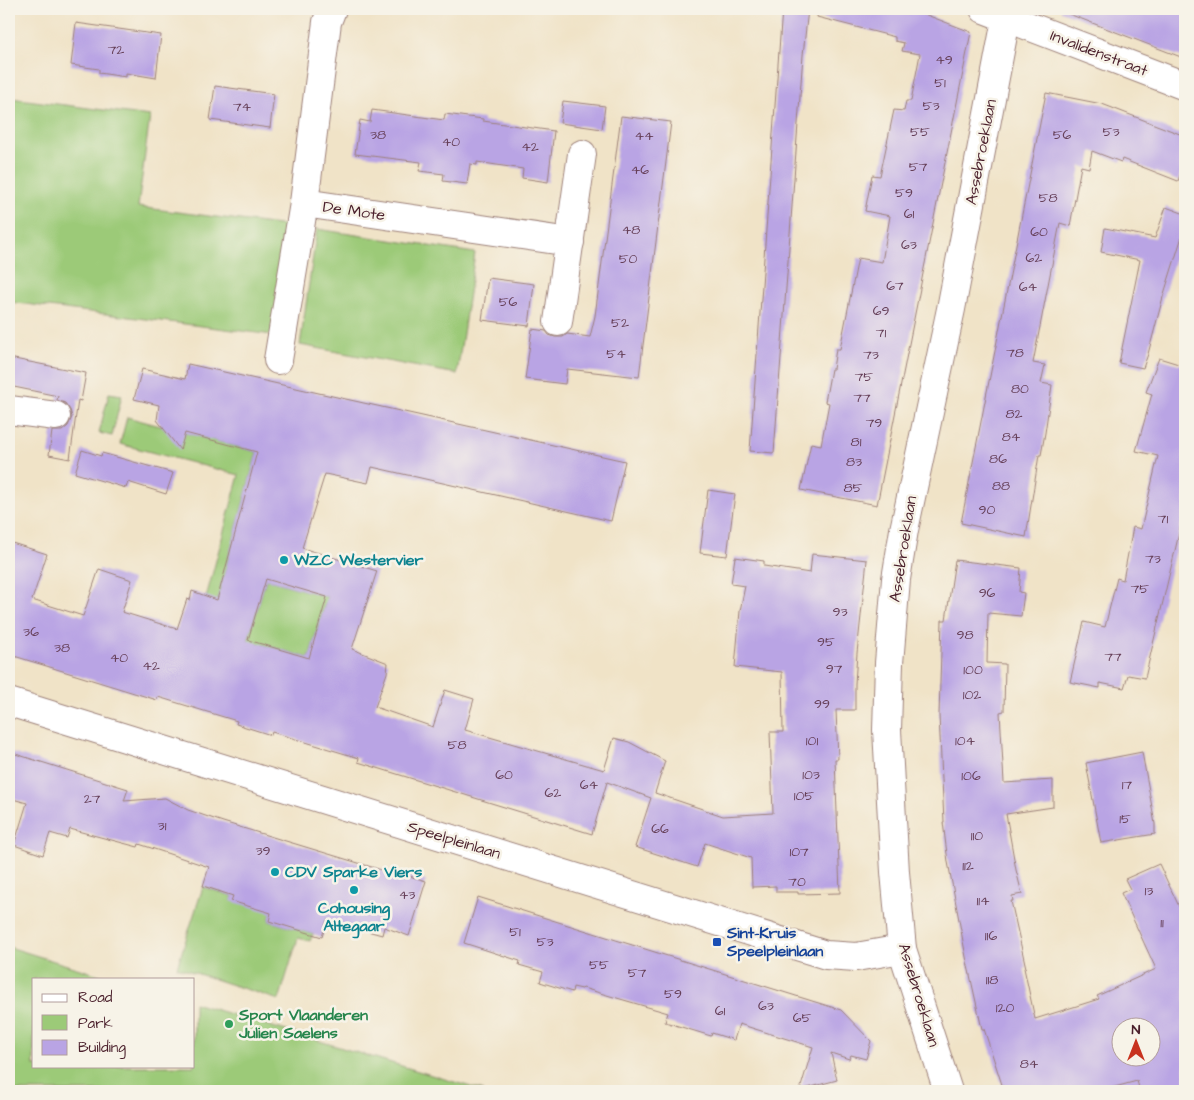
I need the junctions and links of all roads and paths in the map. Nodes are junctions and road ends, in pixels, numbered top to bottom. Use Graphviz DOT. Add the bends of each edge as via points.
graph roads {
  1 [pos="332,9"];
  2 [pos="999,11"];
  3 [pos="1185,86"];
  4 [pos="582,154"];
  5 [pos="304,203"];
  6 [pos="570,242"];
  7 [pos="558,322"];
  8 [pos="278,360"];
  9 [pos="9,410"];
  10 [pos="56,416"];
  11 [pos="9,702"];
  12 [pos="902,949"];
  13 [pos="948,1091"];
  1 -- 5 [label="street, De Mote" via="327,22"];
  2 -- 3 [label="street, Invalidenstraat"];
  2 -- 12 [label="street, Assebroeklaan" via="951,309 896,579 887,730"];
  4 -- 6 [label="street"];
  5 -- 6 [label="street, De Mote"];
  5 -- 8 [label="street"];
  6 -- 7 [label="street"];
  9 -- 10 [label="street"];
  11 -- 12 [label="street, Speelpleinlaan" via="826,955 856,957"];
  12 -- 13 [label="street, Assebroeklaan"];
}
